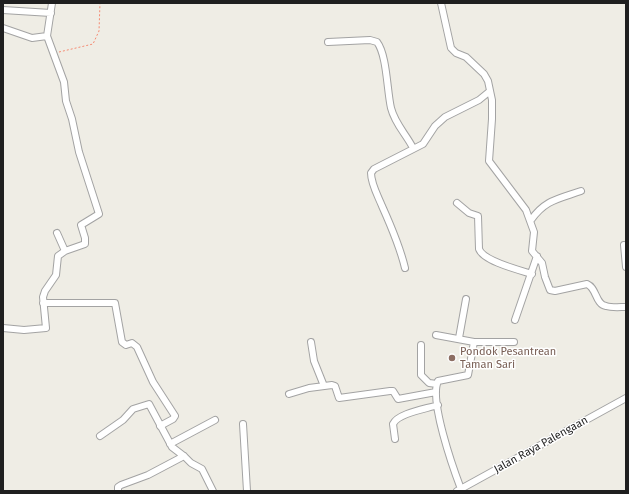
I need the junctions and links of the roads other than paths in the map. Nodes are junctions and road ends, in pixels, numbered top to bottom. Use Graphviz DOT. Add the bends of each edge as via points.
graph roads {
  1 [pos="52,3"];
  2 [pos="441,3"];
  3 [pos="3,10"];
  4 [pos="51,12"];
  5 [pos="3,28"];
  6 [pos="47,36"];
  7 [pos="328,42"];
  8 [pos="490,91"];
  9 [pos="413,148"];
  10 [pos="581,191"];
  11 [pos="457,203"];
  12 [pos="530,220"];
  13 [pos="57,233"];
  14 [pos="624,245"];
  15 [pos="65,251"];
  16 [pos="537,256"];
  17 [pos="626,267"];
  18 [pos="405,268"];
  19 [pos="532,274"];
  20 [pos="466,299"];
  21 [pos="44,303"];
  22 [pos="626,307"];
  23 [pos="515,320"];
  24 [pos="3,328"];
  25 [pos="436,335"];
  26 [pos="459,338"];
  27 [pos="310,342"];
  28 [pos="474,342"];
  29 [pos="514,342"];
  30 [pos="421,345"];
  31 [pos="437,384"];
  32 [pos="324,386"];
  33 [pos="436,392"];
  34 [pos="289,394"];
  35 [pos="626,398"];
  36 [pos="438,405"];
  37 [pos="215,420"];
  38 [pos="243,424"];
  39 [pos="160,426"];
  40 [pos="100,436"];
  41 [pos="395,439"];
  42 [pos="170,444"];
  43 [pos="184,456"];
  44 [pos="462,489"];
  45 [pos="118,491"];
  46 [pos="213,491"];
  47 [pos="247,491"];
  1 -- 4 [label="street"];
  2 -- 8 [label="street" via="451,48 456,54 466,57 484,74"];
  3 -- 4 [label="street"];
  4 -- 6 [label="street"];
  5 -- 6 [label="street" via="32,38"];
  6 -- 15 [label="street" via="64,82 78,152 99,214 80,225 85,244"];
  7 -- 9 [label="street" via="377,42 382,51 391,107 396,121"];
  8 -- 9 [label="street" via="479,100 445,117 435,126 423,144"];
  8 -- 12 [label="street" via="492,119 489,161 526,210"];
  9 -- 18 [label="street" via="371,173"];
  10 -- 12 [label="street" via="547,203"];
  11 -- 19 [label="street" via="469,213 478,216 480,253 494,262"];
  12 -- 16 [label="street" via="534,232 532,251"];
  13 -- 15 [label="street"];
  14 -- 17 [label="street"];
  15 -- 21 [label="street" via="58,256 56,275 45,291"];
  16 -- 19 [label="street"];
  16 -- 22 [label="street" via="542,263 546,283 552,291 587,284 593,288 601,304"];
  19 -- 23 [label="street"];
  20 -- 26 [label="street"];
  21 -- 24 [label="street" via="45,328"];
  21 -- 39 [label="street" via="115,303 122,342 126,345 132,343 137,347 153,382 175,416"];
  25 -- 26 [label="street"];
  26 -- 28 [label="street"];
  27 -- 32 [label="street"];
  28 -- 29 [label="street"];
  28 -- 31 [label="street" via="468,376 438,381"];
  30 -- 31 [label="street" via="421,375 429,382"];
  31 -- 33 [label="street"];
  32 -- 33 [label="street" via="335,386 339,398 390,391 394,392 398,399"];
  32 -- 34 [label="street"];
  33 -- 36 [label="street"];
  35 -- 44 [label="street, Jalan Raya Palengaan"];
  36 -- 41 [label="street" via="395,420"];
  36 -- 44 [label="street" via="446,442"];
  37 -- 42 [label="street"];
  38 -- 47 [label="street"];
  39 -- 40 [label="street" via="148,404 133,409 123,420"];
  39 -- 42 [label="street"];
  42 -- 43 [label="street"];
  43 -- 45 [label="street" via="148,475 121,485"];
  43 -- 46 [label="street" via="202,468"];
}
